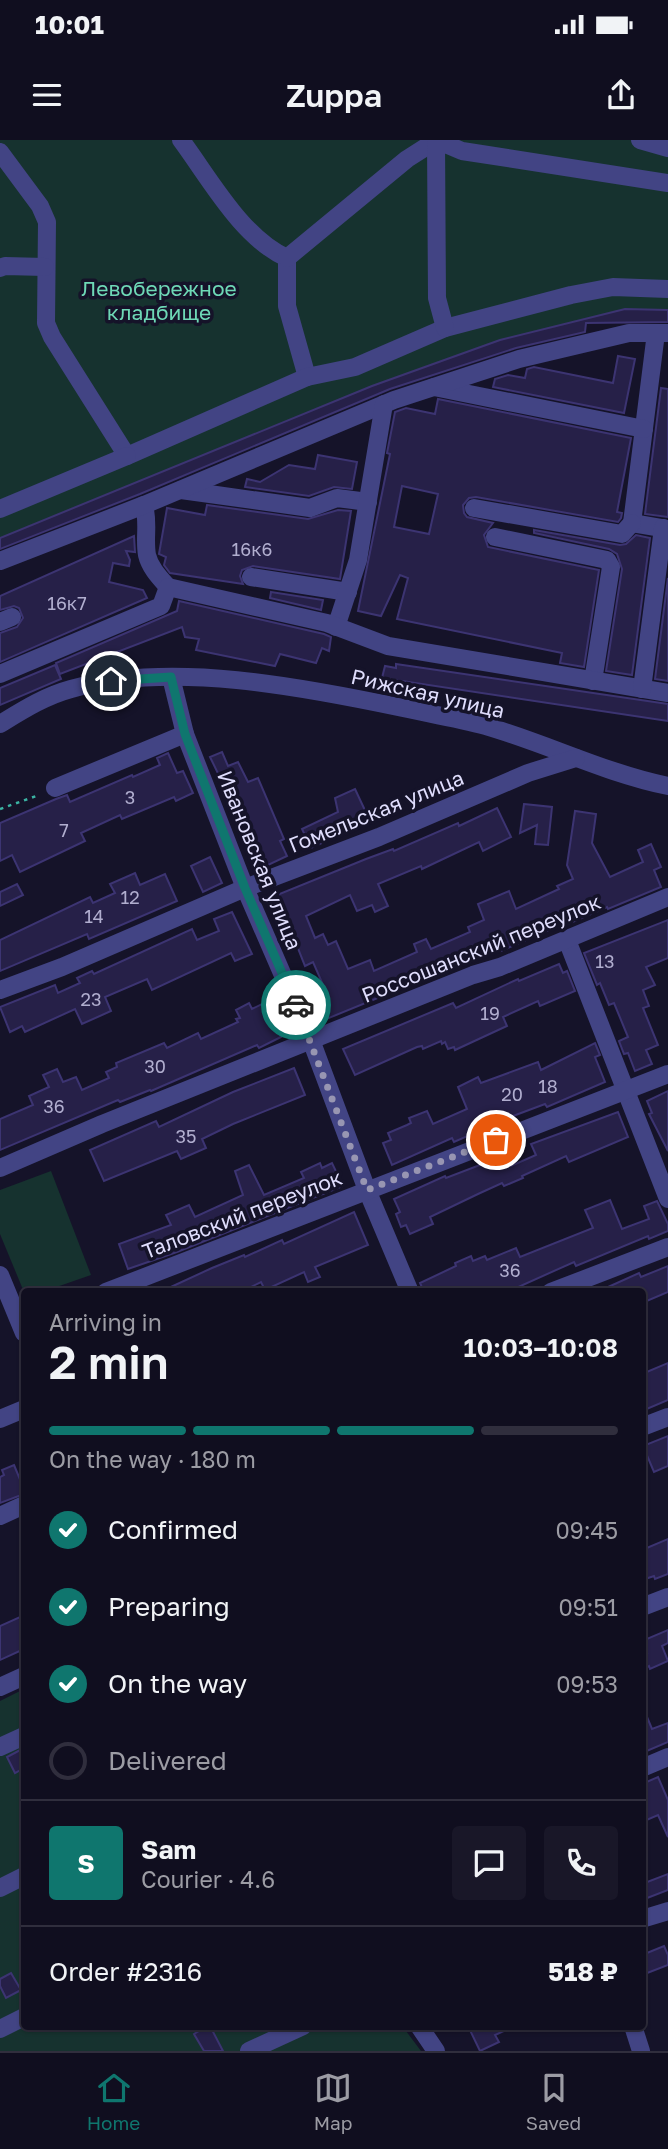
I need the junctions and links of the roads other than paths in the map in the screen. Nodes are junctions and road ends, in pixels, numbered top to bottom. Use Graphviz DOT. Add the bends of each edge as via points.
graph roads {
  1 [pos="181,140"];
  2 [pos="436,140"];
  3 [pos="640,140"];
  4 [pos="668,148"];
  5 [pos="0,152"];
  6 [pos="668,184"];
  7 [pos="287,258"];
  8 [pos="46,267"];
  9 [pos="0,268"];
  10 [pos="668,289"];
  11 [pos="445,328"];
  12 [pos="662,333"];
  13 [pos="306,377"];
  14 [pos="434,387"];
  15 [pos="384,404"];
  16 [pos="644,429"];
  17 [pos="127,456"];
  18 [pos="181,489"];
  19 [pos="368,502"];
  20 [pos="144,505"];
  21 [pos="474,508"];
  22 [pos="0,509"];
  23 [pos="632,523"];
  24 [pos="665,529"];
  25 [pos="495,537"];
  26 [pos="0,561"];
  27 [pos="251,577"];
  28 [pos="168,587"];
  29 [pos="348,592"];
  30 [pos="336,627"];
  31 [pos="0,674"];
  32 [pos="171,677"];
  33 [pos="593,681"];
  34 [pos="642,689"];
  35 [pos="668,693"];
  36 [pos="0,724"];
  37 [pos="185,734"];
  38 [pos="576,758"];
  39 [pos="668,786"];
  40 [pos="55,789"];
  41 [pos="245,888"];
  42 [pos="668,897"];
  43 [pos="567,940"];
  44 [pos="0,990"];
  45 [pos="311,1040"];
  46 [pos="668,1074"];
  47 [pos="625,1090"];
  48 [pos="0,1168"];
  49 [pos="367,1190"];
  50 [pos="668,1199"];
  51 [pos="668,1247"];
  52 [pos="0,1275"];
  53 [pos="116,1288"];
  54 [pos="408,1288"];
  55 [pos="561,1288"];
  56 [pos="21,1320"];
  57 [pos="21,1410"];
  58 [pos="668,1417"];
  59 [pos="0,1419"];
  60 [pos="646,1425"];
  61 [pos="21,1506"];
  62 [pos="0,1516"];
  63 [pos="668,1597"];
  64 [pos="646,1605"];
  65 [pos="21,1677"];
  66 [pos="0,1687"];
  67 [pos="21,1737"];
  68 [pos="0,1747"];
  69 [pos="668,1757"];
  70 [pos="646,1766"];
  71 [pos="21,1878"];
  72 [pos="0,1888"];
  73 [pos="668,1911"];
  74 [pos="646,1918"];
  75 [pos="21,2018"];
  76 [pos="0,2029"];
  77 [pos="294,2030"];
  78 [pos="422,2030"];
  79 [pos="635,2030"];
  80 [pos="248,2051"];
  81 [pos="436,2051"];
  82 [pos="641,2051"];
  1 -- 7 [label="street" via="248,231"];
  2 -- 6 [label="street" via="462,151"];
  2 -- 7 [label="street"];
  2 -- 11 [label="street" via="437,298"];
  3 -- 4 [label="street"];
  5 -- 8 [label="street" via="47,222"];
  7 -- 13 [label="street" via="287,306"];
  8 -- 9 [label="street"];
  8 -- 17 [label="street" via="46,323"];
  10 -- 11 [label="street" via="613,287"];
  11 -- 13 [label="street" via="355,367"];
  12 -- 14 [label="street" via="629,333 531,356"];
  12 -- 16 [label="street"];
  13 -- 17 [label="street"];
  14 -- 15 [label="street"];
  14 -- 16 [label="street"];
  15 -- 18 [label="street"];
  15 -- 19 [label="street"];
  16 -- 23 [label="street"];
  17 -- 22 [label="street"];
  18 -- 19 [label="street" via="310,508 337,499"];
  18 -- 20 [label="street"];
  19 -- 29 [label="street"];
  20 -- 26 [label="street"];
  20 -- 28 [label="street" via="147,555"];
  21 -- 23 [label="street" via="622,534"];
  23 -- 24 [label="street"];
  24 -- 34 [label="street"];
  25 -- 33 [label="street" via="607,560 611,568"];
  27 -- 29 [label="street"];
  28 -- 30 [label="street"];
  28 -- 31 [label="street" via="161,606"];
  29 -- 30 [label="street"];
  30 -- 33 [label="street" via="388,646"];
  32 -- 36 [label="street, Рижская улица" via="72,689 39,701"];
  32 -- 37 [label="street, Ивановская улица"];
  32 -- 38 [label="street, Рижская улица" via="262,683 372,702 486,726"];
  33 -- 34 [label="street"];
  34 -- 35 [label="street"];
  37 -- 40 [label="street"];
  37 -- 41 [label="street, Ивановская улица"];
  38 -- 39 [label="street, Рижская улица"];
  38 -- 41 [label="street, Гомельская улица" via="528,773"];
  41 -- 44 [label="street, Гомельская улица"];
  41 -- 45 [label="street, Ивановская улица"];
  42 -- 43 [label="street, Россошанский переулок"];
  43 -- 45 [label="street, Россошанский переулок"];
  43 -- 47 [label="street"];
  45 -- 48 [label="street, Россошанский переулок"];
  45 -- 49 [label="street, Ивановская улица"];
  46 -- 47 [label="street, Таловский переулок"];
  47 -- 49 [label="street, Таловский переулок"];
  47 -- 50 [label="street"];
  49 -- 53 [label="street, Таловский переулок"];
  49 -- 54 [label="street, Ивановская улица"];
  51 -- 55 [label="street"];
  52 -- 56 [label="street"];
  57 -- 59 [label="street"];
  58 -- 60 [label="street"];
  61 -- 62 [label="street"];
  63 -- 64 [label="street"];
  65 -- 66 [label="street"];
  67 -- 68 [label="street"];
  69 -- 70 [label="street"];
  71 -- 72 [label="street"];
  73 -- 74 [label="street"];
  75 -- 76 [label="street"];
  77 -- 80 [label="street"];
  78 -- 81 [label="street"];
  79 -- 82 [label="street"];
}
